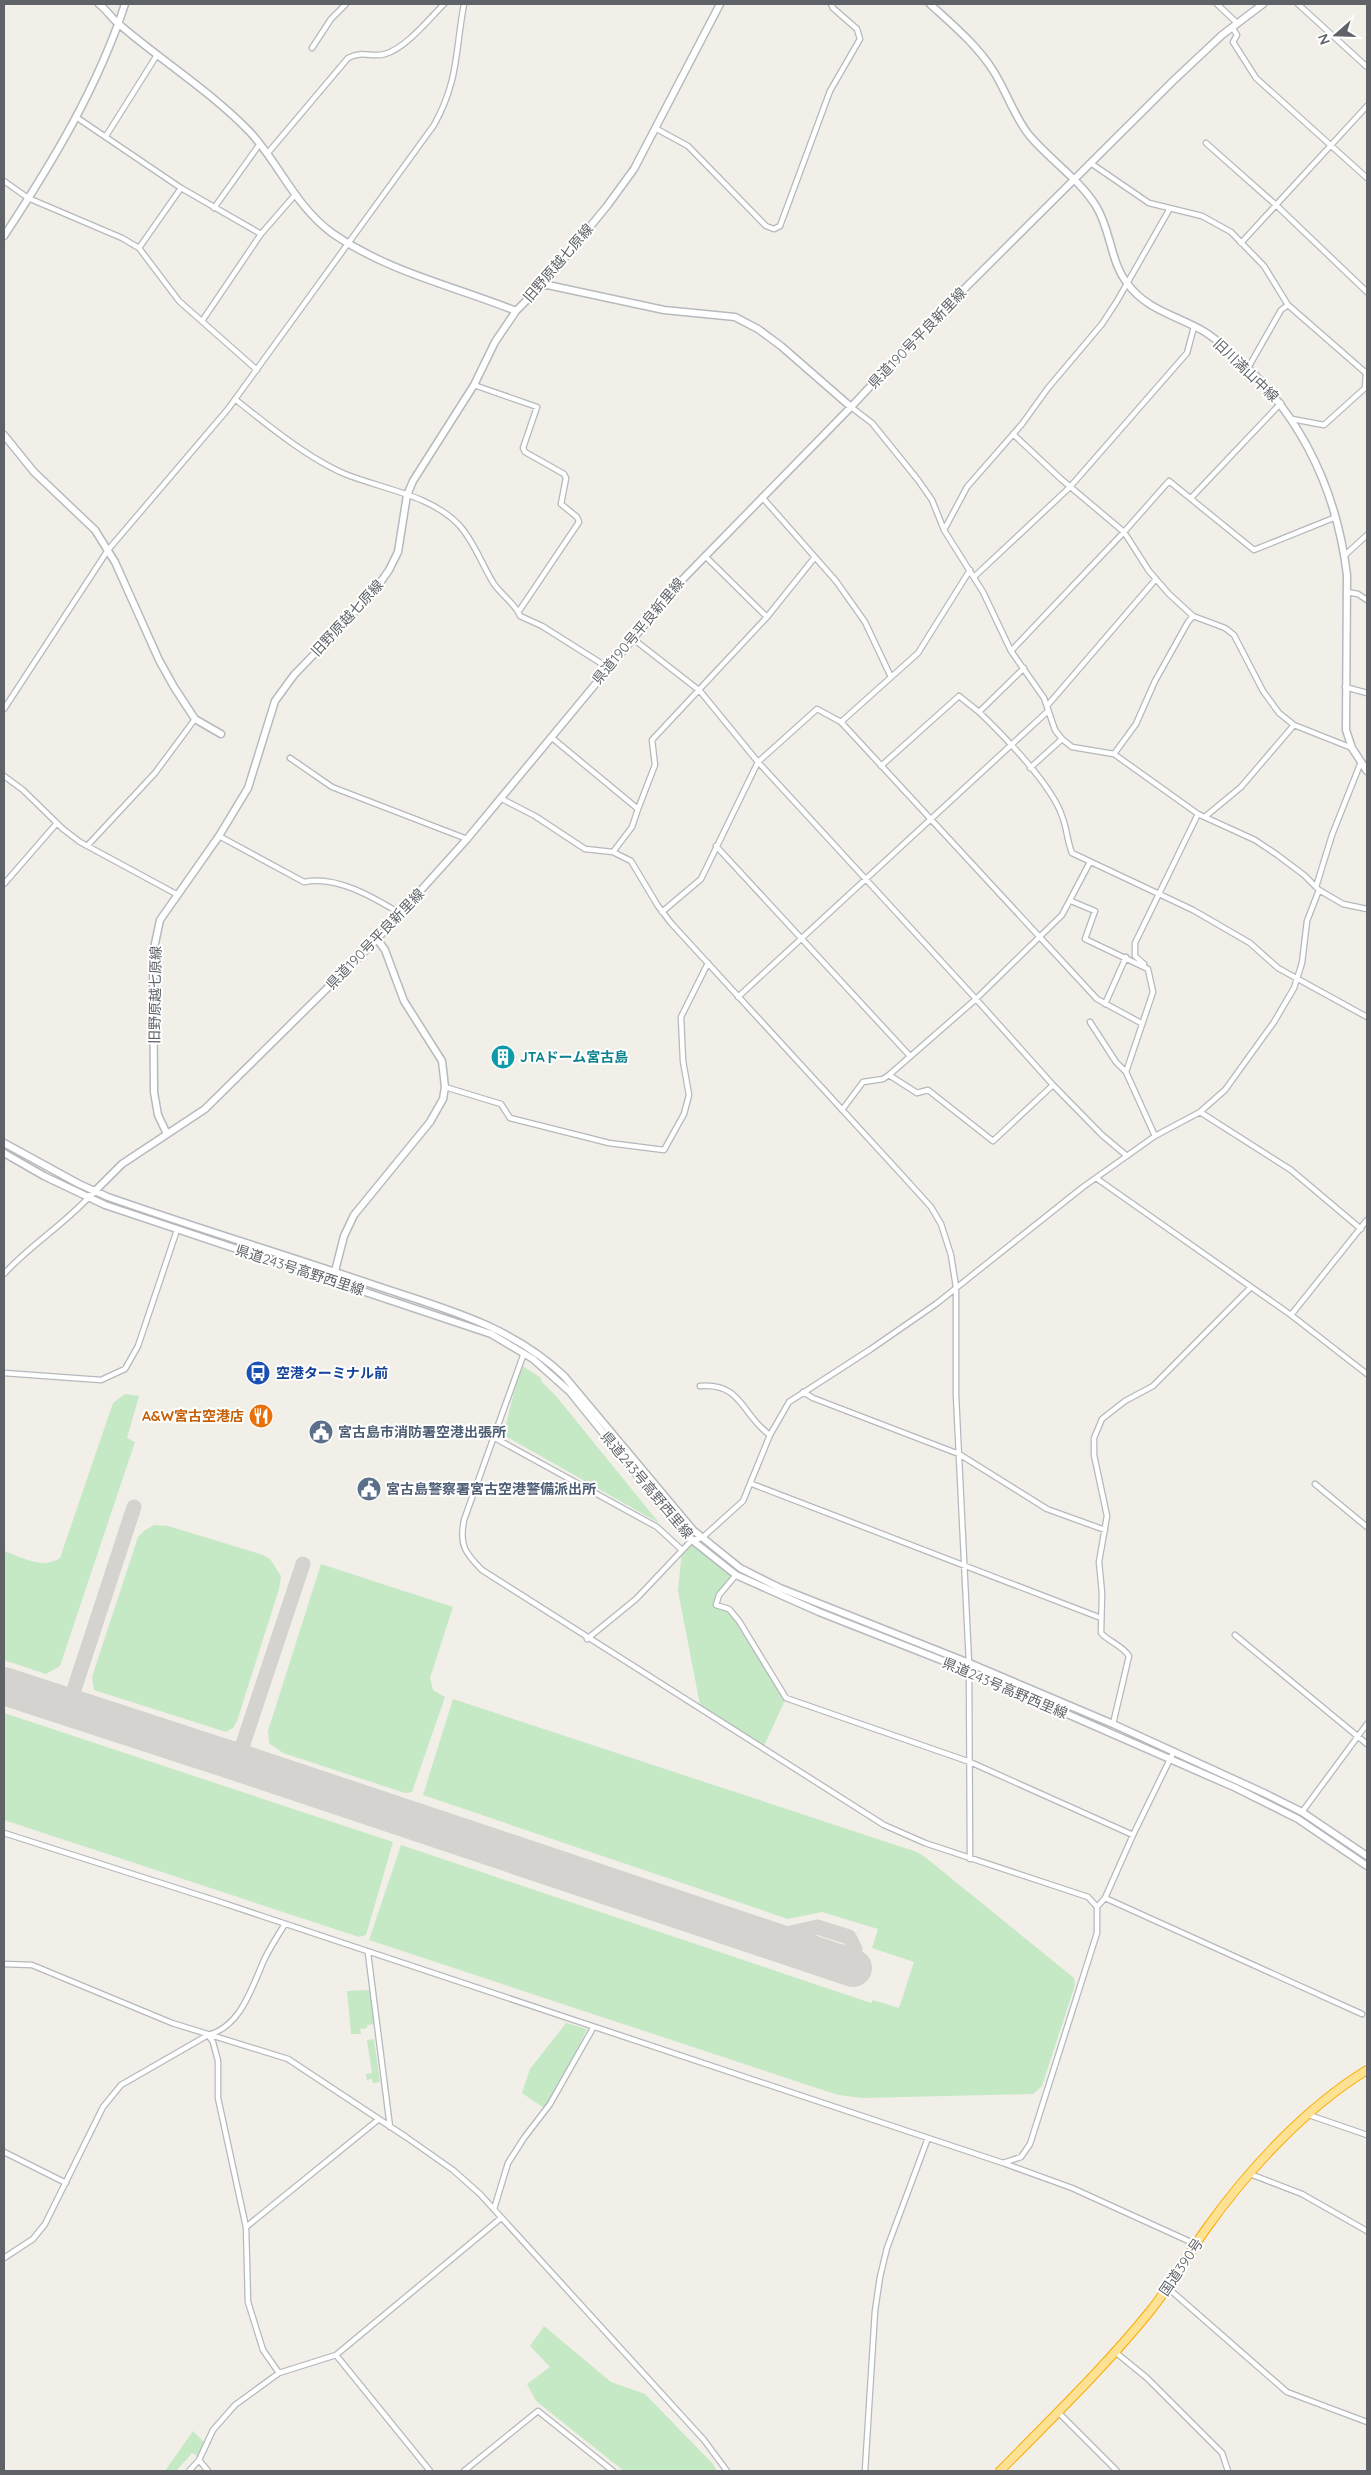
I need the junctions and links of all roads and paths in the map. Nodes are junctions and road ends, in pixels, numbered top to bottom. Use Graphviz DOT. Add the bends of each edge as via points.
graph roads {
  1 [pos="99,4"];
  2 [pos="125,4"];
  3 [pos="346,4"];
  4 [pos="444,4"];
  5 [pos="464,4"];
  6 [pos="832,4"];
  7 [pos="930,4"];
  8 [pos="1217,4"];
  9 [pos="1263,4"];
  10 [pos="1298,4"];
  11 [pos="717,5"];
  12 [pos="118,24"];
  13 [pos="1234,25"];
  14 [pos="312,48"];
  15 [pos="157,55"];
  16 [pos="1367,67"];
  17 [pos="1367,106"];
  18 [pos="76,117"];
  19 [pos="655,128"];
  20 [pos="106,136"];
  21 [pos="1206,143"];
  22 [pos="259,145"];
  23 [pos="1331,146"];
  24 [pos="267,154"];
  25 [pos="1092,164"];
  26 [pos="1367,178"];
  27 [pos="4,181"];
  28 [pos="1075,181"];
  29 [pos="181,188"];
  30 [pos="294,196"];
  31 [pos="28,198"];
  32 [pos="1276,204"];
  33 [pos="214,208"];
  34 [pos="1169,210"];
  35 [pos="261,234"];
  36 [pos="4,236"];
  37 [pos="348,243"];
  38 [pos="1241,243"];
  39 [pos="139,248"];
  40 [pos="542,284"];
  41 [pos="1127,284"];
  42 [pos="1367,292"];
  43 [pos="1288,305"];
  44 [pos="516,311"];
  45 [pos="202,322"];
  46 [pos="1194,327"];
  47 [pos="1248,368"];
  48 [pos="257,370"];
  49 [pos="1366,372"];
  50 [pos="474,385"];
  51 [pos="236,399"];
  52 [pos="1281,403"];
  53 [pos="852,407"];
  54 [pos="1292,419"];
  55 [pos="1013,434"];
  56 [pos="4,435"];
  57 [pos="1070,487"];
  58 [pos="406,495"];
  59 [pos="762,497"];
  60 [pos="1191,498"];
  61 [pos="1336,517"];
  62 [pos="944,530"];
  63 [pos="1124,532"];
  64 [pos="1367,535"];
  65 [pos="108,550"];
  66 [pos="705,556"];
  67 [pos="1344,556"];
  68 [pos="815,557"];
  69 [pos="970,570"];
  70 [pos="975,576"];
  71 [pos="1156,579"];
  72 [pos="1346,592"];
  73 [pos="1367,600"];
  74 [pos="519,612"];
  75 [pos="1193,616"];
  76 [pos="767,617"];
  77 [pos="632,638"];
  78 [pos="1011,651"];
  79 [pos="607,667"];
  80 [pos="1024,668"];
  81 [pos="891,677"];
  82 [pos="1345,687"];
  83 [pos="700,691"];
  84 [pos="1367,693"];
  85 [pos="4,709"];
  86 [pos="1047,709"];
  87 [pos="979,712"];
  88 [pos="195,719"];
  89 [pos="841,722"];
  90 [pos="1294,725"];
  91 [pos="221,734"];
  92 [pos="551,737"];
  93 [pos="1062,739"];
  94 [pos="1010,744"];
  95 [pos="1352,748"];
  96 [pos="1114,754"];
  97 [pos="290,758"];
  98 [pos="758,762"];
  99 [pos="1361,762"];
  100 [pos="881,766"];
  101 [pos="1030,768"];
  102 [pos="1367,771"];
  103 [pos="4,776"];
  104 [pos="500,798"];
  105 [pos="638,809"];
  106 [pos="1198,814"];
  107 [pos="1206,816"];
  108 [pos="930,819"];
  109 [pos="57,823"];
  110 [pos="219,836"];
  111 [pos="467,839"];
  112 [pos="88,845"];
  113 [pos="716,846"];
  114 [pos="613,852"];
  115 [pos="1090,862"];
  116 [pos="865,880"];
  117 [pos="4,884"];
  118 [pos="1317,889"];
  119 [pos="1160,893"];
  120 [pos="178,894"];
  121 [pos="1071,901"];
  122 [pos="1367,909"];
  123 [pos="662,912"];
  124 [pos="401,914"];
  125 [pos="1038,937"];
  126 [pos="802,938"];
  127 [pos="378,939"];
  128 [pos="1126,957"];
  129 [pos="708,963"];
  130 [pos="1148,969"];
  131 [pos="1299,978"];
  132 [pos="738,997"];
  133 [pos="976,999"];
  134 [pos="1104,1004"];
  135 [pos="1367,1017"];
  136 [pos="1090,1022"];
  137 [pos="1141,1023"];
  138 [pos="909,1055"];
  139 [pos="1126,1072"];
  140 [pos="889,1075"];
  141 [pos="1053,1085"];
  142 [pos="445,1087"];
  143 [pos="842,1110"];
  144 [pos="1200,1112"];
  145 [pos="167,1134"];
  146 [pos="1155,1136"];
  147 [pos="4,1143"];
  148 [pos="4,1153"];
  149 [pos="1127,1156"];
  150 [pos="1096,1178"];
  151 [pos="94,1191"];
  152 [pos="88,1198"];
  153 [pos="1367,1220"];
  154 [pos="1361,1229"];
  155 [pos="176,1230"];
  156 [pos="335,1271"];
  157 [pos="4,1274"];
  158 [pos="956,1287"];
  159 [pos="1251,1287"];
  160 [pos="1291,1315"];
  161 [pos="524,1353"];
  162 [pos="4,1373"];
  163 [pos="1367,1374"];
  164 [pos="700,1386"];
  165 [pos="803,1392"];
  166 [pos="770,1435"];
  167 [pos="492,1436"];
  168 [pos="959,1454"];
  169 [pos="752,1484"];
  170 [pos="1315,1484"];
  171 [pos="1367,1527"];
  172 [pos="1105,1530"];
  173 [pos="702,1538"];
  174 [pos="692,1540"];
  175 [pos="682,1550"];
  176 [pos="964,1564"];
  177 [pos="736,1576"];
  178 [pos="1101,1618"];
  179 [pos="1235,1635"];
  180 [pos="587,1639"];
  181 [pos="969,1663"];
  182 [pos="969,1671"];
  183 [pos="1113,1724"];
  184 [pos="1367,1724"];
  185 [pos="1357,1736"];
  186 [pos="1367,1744"];
  187 [pos="1174,1751"];
  188 [pos="1170,1759"];
  189 [pos="970,1762"];
  190 [pos="1302,1812"];
  191 [pos="4,1833"];
  192 [pos="1133,1835"];
  193 [pos="1367,1856"];
  194 [pos="970,1859"];
  195 [pos="1367,1866"];
  196 [pos="1105,1898"];
  197 [pos="1097,1907"];
  198 [pos="284,1924"];
  199 [pos="368,1953"];
  200 [pos="4,1964"];
  201 [pos="1362,2014"];
  202 [pos="593,2028"];
  203 [pos="208,2035"];
  204 [pos="1367,2070"];
  205 [pos="1309,2115"];
  206 [pos="379,2119"];
  207 [pos="390,2127"];
  208 [pos="1367,2135"];
  209 [pos="928,2138"];
  210 [pos="4,2152"];
  211 [pos="1003,2163"];
  212 [pos="1248,2173"];
  213 [pos="66,2184"];
  214 [pos="494,2209"];
  215 [pos="501,2218"];
  216 [pos="246,2227"];
  217 [pos="1367,2231"];
  218 [pos="1198,2242"];
  219 [pos="4,2258"];
  220 [pos="1168,2288"];
  221 [pos="1114,2351"];
  222 [pos="336,2355"];
  223 [pos="279,2373"];
  224 [pos="1057,2412"];
  225 [pos="1367,2422"];
  226 [pos="199,2460"];
  227 [pos="189,2471"];
  228 [pos="208,2471"];
  229 [pos="430,2471"];
  230 [pos="464,2471"];
  231 [pos="613,2471"];
  232 [pos="728,2471"];
  233 [pos="865,2471"];
  234 [pos="1002,2471"];
  235 [pos="1117,2471"];
  236 [pos="1228,2471"];
  1 -- 12 [label="main road"];
  2 -- 12 [label="main road"];
  3 -- 14 [label="street" via="331,19"];
  4 -- 24 [label="street" via="392,51 383,55 361,53 348,58"];
  5 -- 37 [label="street" via="454,77 445,104 434,125"];
  6 -- 19 [label="street" via="857,29 860,39 830,91 780,226 774,229 766,226 688,146"];
  7 -- 28 [label="main road, 旧川満山中線" via="986,60 1028,133"];
  8 -- 13 [label="street"];
  9 -- 13 [label="main road, 県道190号平良新里線"];
  10 -- 16 [label="street"];
  11 -- 19 [label="main road, 旧野原越七原線"];
  12 -- 15 [label="main road"];
  12 -- 18 [label="main road"];
  13 -- 23 [label="street" via="1237,35 1234,42 1256,78"];
  13 -- 25 [label="main road, 県道190号平良新里線" via="1199,55"];
  15 -- 20 [label="street"];
  15 -- 22 [label="main road" via="226,109"];
  17 -- 23 [label="street"];
  18 -- 20 [label="street"];
  18 -- 31 [label="main road"];
  19 -- 40 [label="main road, 旧野原越七原線" via="634,169"];
  20 -- 29 [label="street"];
  21 -- 32 [label="street"];
  22 -- 24 [label="main road"];
  22 -- 33 [label="street"];
  23 -- 26 [label="street"];
  23 -- 32 [label="street"];
  24 -- 30 [label="main road"];
  25 -- 28 [label="main road, 県道190号平良新里線"];
  25 -- 34 [label="street" via="1149,203"];
  27 -- 31 [label="street"];
  28 -- 41 [label="main road, 旧川満山中線" via="1098,208 1117,267"];
  28 -- 53 [label="main road, 県道190号平良新里線" via="920,333"];
  29 -- 33 [label="street"];
  29 -- 39 [label="street"];
  30 -- 35 [label="street"];
  30 -- 37 [label="main road" via="314,218"];
  31 -- 36 [label="main road"];
  31 -- 39 [label="street"];
  32 -- 38 [label="street"];
  32 -- 42 [label="street"];
  33 -- 35 [label="street"];
  34 -- 38 [label="street" via="1202,216 1231,232"];
  34 -- 41 [label="street"];
  35 -- 45 [label="street"];
  37 -- 44 [label="main road" via="414,276 469,292"];
  37 -- 48 [label="street"];
  38 -- 43 [label="street" via="1264,266"];
  39 -- 45 [label="street" via="179,301"];
  40 -- 44 [label="main road, 旧野原越七原線"];
  40 -- 53 [label="main road" via="664,310 735,317 781,346"];
  41 -- 46 [label="main road, 旧川満山中線" via="1158,311"];
  41 -- 55 [label="street" via="1102,324"];
  43 -- 47 [label="street"];
  43 -- 49 [label="street"];
  44 -- 50 [label="main road, 旧野原越七原線" via="495,342"];
  45 -- 48 [label="street"];
  46 -- 47 [label="main road, 旧川満山中線" via="1225,346"];
  46 -- 57 [label="street" via="1187,353"];
  47 -- 52 [label="main road, 旧川満山中線"];
  48 -- 51 [label="street"];
  49 -- 54 [label="street" via="1365,388 1324,425"];
  50 -- 58 [label="main road, 旧野原越七原線"];
  50 -- 74 [label="street" via="537,407 523,448 564,474 561,504 580,522"];
  51 -- 58 [label="street" via="333,468"];
  51 -- 65 [label="street"];
  52 -- 54 [label="main road, 旧川満山中線"];
  52 -- 60 [label="street"];
  53 -- 59 [label="main road, 県道190号平良新里線"];
  53 -- 62 [label="street" via="872,423 918,480 932,500"];
  54 -- 61 [label="main road, 旧川満山中線" via="1324,480"];
  55 -- 57 [label="street"];
  55 -- 62 [label="street" via="967,487"];
  56 -- 65 [label="main road" via="34,472 83,517"];
  57 -- 63 [label="street"];
  57 -- 70 [label="street"];
  58 -- 74 [label="street" via="435,508 458,525 502,595"];
  58 -- 110 [label="main road, 旧野原越七原線" via="398,552 389,570 373,593 294,675 275,701 248,788"];
  59 -- 66 [label="main road, 県道190号平良新里線"];
  59 -- 68 [label="street"];
  60 -- 61 [label="street" via="1254,550"];
  60 -- 63 [label="street" via="1169,481"];
  61 -- 67 [label="main road, 旧川満山中線"];
  62 -- 69 [label="street"];
  63 -- 71 [label="street"];
  63 -- 78 [label="street"];
  64 -- 67 [label="street"];
  65 -- 85 [label="street"];
  65 -- 88 [label="main road" via="159,660"];
  66 -- 76 [label="street"];
  66 -- 77 [label="main road, 県道190号平良新里線"];
  67 -- 72 [label="main road, 旧川満山中線"];
  68 -- 76 [label="street"];
  68 -- 81 [label="street" via="866,622"];
  69 -- 70 [label="street"];
  69 -- 81 [label="street" via="918,653"];
  70 -- 78 [label="street"];
  71 -- 75 [label="street"];
  71 -- 86 [label="street"];
  72 -- 73 [label="street"];
  72 -- 82 [label="main road, 旧川満山中線"];
  74 -- 79 [label="street" via="520,616"];
  75 -- 90 [label="street" via="1234,634 1264,692 1279,713"];
  75 -- 96 [label="street" via="1155,680 1136,724"];
  76 -- 83 [label="street"];
  77 -- 79 [label="main road, 県道190号平良新里線"];
  77 -- 83 [label="street"];
  78 -- 80 [label="street"];
  79 -- 92 [label="main road, 県道190号平良新里線"];
  80 -- 86 [label="street" via="1038,686"];
  80 -- 87 [label="street"];
  81 -- 89 [label="street"];
  82 -- 84 [label="street"];
  82 -- 95 [label="main road, 旧川満山中線" via="1346,730"];
  83 -- 98 [label="street"];
  83 -- 105 [label="street" via="652,740 655,766"];
  86 -- 93 [label="street"];
  86 -- 94 [label="street"];
  87 -- 94 [label="street"];
  87 -- 100 [label="street" via="959,696"];
  88 -- 91 [label="main road"];
  88 -- 112 [label="street" via="155,773"];
  89 -- 98 [label="street" via="817,709"];
  89 -- 100 [label="street"];
  90 -- 95 [label="street"];
  90 -- 107 [label="street" via="1241,787"];
  92 -- 104 [label="main road, 県道190号平良新里線"];
  92 -- 105 [label="street"];
  93 -- 96 [label="street" via="1072,747"];
  93 -- 101 [label="street"];
  94 -- 101 [label="street"];
  94 -- 108 [label="street"];
  95 -- 99 [label="main road, 旧川満山中線"];
  96 -- 106 [label="street"];
  97 -- 111 [label="street" via="332,786"];
  98 -- 113 [label="street"];
  98 -- 116 [label="street"];
  99 -- 102 [label="main road, 旧川満山中線"];
  99 -- 118 [label="street" via="1336,823"];
  100 -- 108 [label="street"];
  101 -- 115 [label="street" via="1055,801 1072,853"];
  103 -- 109 [label="street"];
  104 -- 111 [label="main road, 県道190号平良新里線"];
  104 -- 114 [label="street" via="535,816 585,849"];
  105 -- 114 [label="street" via="632,827"];
  106 -- 107 [label="street"];
  106 -- 119 [label="street"];
  107 -- 118 [label="street" via="1262,845 1304,874"];
  108 -- 116 [label="street"];
  108 -- 125 [label="street"];
  109 -- 112 [label="street"];
  109 -- 117 [label="street"];
  110 -- 120 [label="main road, 旧野原越七原線"];
  110 -- 124 [label="street" via="304,882 330,880"];
  111 -- 124 [label="main road, 県道190号平良新里線"];
  112 -- 120 [label="street"];
  113 -- 123 [label="street" via="701,879"];
  113 -- 126 [label="street"];
  114 -- 123 [label="street" via="631,861"];
  115 -- 119 [label="street"];
  115 -- 121 [label="street"];
  116 -- 126 [label="street"];
  116 -- 133 [label="street"];
  118 -- 122 [label="street" via="1343,904"];
  118 -- 131 [label="street" via="1307,921"];
  119 -- 130 [label="street" via="1136,943 1135,956"];
  119 -- 131 [label="street" via="1234,933 1278,968"];
  120 -- 145 [label="main road, 旧野原越七原線" via="160,920 153,953 154,1092 158,1115"];
  121 -- 125 [label="street" via="1062,915"];
  121 -- 128 [label="street" via="1094,911 1085,939"];
  123 -- 129 [label="street"];
  124 -- 127 [label="main road, 県道190号平良新里線"];
  125 -- 133 [label="street"];
  125 -- 134 [label="street"];
  126 -- 132 [label="street"];
  126 -- 138 [label="street"];
  127 -- 142 [label="main road" via="386,950 404,1001 442,1061"];
  127 -- 145 [label="main road, 県道190号平良新里線" via="205,1109"];
  128 -- 130 [label="street"];
  128 -- 134 [label="street"];
  129 -- 132 [label="street"];
  129 -- 142 [label="street" via="681,1017 689,1095 684,1114 664,1150 609,1143 510,1118 501,1104"];
  130 -- 137 [label="street" via="1153,992"];
  131 -- 135 [label="street"];
  131 -- 144 [label="street" via="1274,1022 1225,1090"];
  132 -- 143 [label="street"];
  133 -- 138 [label="street"];
  133 -- 141 [label="street"];
  134 -- 137 [label="street"];
  136 -- 139 [label="street"];
  137 -- 139 [label="street"];
  138 -- 140 [label="street"];
  139 -- 146 [label="street"];
  140 -- 141 [label="street" via="917,1093 928,1090 993,1141"];
  140 -- 143 [label="street" via="863,1082"];
  141 -- 149 [label="street"];
  142 -- 156 [label="main road" via="443,1099 430,1122 354,1215 344,1236"];
  143 -- 158 [label="street" via="931,1208 948,1242"];
  144 -- 146 [label="street"];
  144 -- 154 [label="street" via="1291,1170"];
  145 -- 151 [label="main road, 県道190号平良新里線" via="122,1164"];
  146 -- 149 [label="street"];
  147 -- 151 [label="main road"];
  148 -- 152 [label="main road"];
  149 -- 150 [label="street"];
  150 -- 158 [label="street"];
  150 -- 159 [label="street"];
  151 -- 152 [label="main road, 県道190号平良新里線"];
  151 -- 156 [label="main road, 県道243号高野西里線"];
  152 -- 155 [label="main road, 県道243号高野西里線"];
  152 -- 157 [label="street"];
  153 -- 154 [label="street"];
  154 -- 160 [label="street"];
  155 -- 161 [label="main road, 県道243号高野西里線" via="463,1323"];
  155 -- 162 [label="street" via="138,1346 125,1369 101,1380"];
  156 -- 173 [label="main road, 県道243号高野西里線" via="491,1326 540,1355 575,1387 670,1504"];
  158 -- 165 [label="street" via="889,1337"];
  158 -- 168 [label="street"];
  159 -- 160 [label="street"];
  159 -- 172 [label="street" via="1153,1386 1125,1401 1102,1419 1094,1438 1094,1455 1107,1516"];
  160 -- 163 [label="street"];
  161 -- 167 [label="street"];
  161 -- 174 [label="main road, 県道243号高野西里線" via="570,1392"];
  164 -- 166 [label="street" via="728,1389"];
  165 -- 166 [label="street" via="783,1409"];
  165 -- 168 [label="street"];
  166 -- 169 [label="street"];
  167 -- 175 [label="street" via="657,1527"];
  167 -- 180 [label="street" via="464,1520 462,1539 467,1555 482,1570"];
  168 -- 172 [label="street" via="1047,1509"];
  168 -- 176 [label="street"];
  169 -- 173 [label="street" via="743,1501"];
  169 -- 176 [label="street"];
  170 -- 171 [label="street"];
  172 -- 178 [label="street" via="1099,1562"];
  173 -- 174 [label="street"];
  173 -- 181 [label="main road, 県道243号高野西里線" via="729,1561 760,1579"];
  174 -- 175 [label="street"];
  174 -- 177 [label="main road, 県道243号高野西里線"];
  175 -- 180 [label="street" via="636,1598"];
  176 -- 178 [label="street"];
  176 -- 181 [label="street"];
  177 -- 182 [label="main road, 県道243号高野西里線" via="812,1610"];
  177 -- 189 [label="street" via="719,1594 716,1605 729,1609 740,1621 786,1698"];
  178 -- 183 [label="street" via="1101,1633 1124,1649 1128,1656"];
  179 -- 185 [label="street"];
  180 -- 194 [label="street" via="884,1825 925,1844"];
  181 -- 182 [label="street"];
  181 -- 183 [label="main road, 県道243号高野西里線"];
  182 -- 188 [label="main road, 県道243号高野西里線"];
  182 -- 189 [label="street"];
  183 -- 187 [label="main road, 県道243号高野西里線"];
  184 -- 185 [label="street"];
  185 -- 186 [label="street"];
  185 -- 190 [label="street"];
  187 -- 188 [label="street"];
  187 -- 190 [label="main road, 県道243号高野西里線"];
  188 -- 192 [label="street"];
  188 -- 195 [label="main road, 県道243号高野西里線" via="1298,1818"];
  189 -- 192 [label="street"];
  189 -- 194 [label="street"];
  190 -- 193 [label="main road, 県道243号高野西里線"];
  191 -- 198 [label="street"];
  192 -- 196 [label="street"];
  194 -- 197 [label="street" via="1088,1897"];
  196 -- 197 [label="street"];
  196 -- 201 [label="street"];
  197 -- 211 [label="street" via="1097,1933 1030,2144 1021,2157"];
  198 -- 199 [label="street"];
  198 -- 203 [label="street" via="241,2011 220,2032"];
  199 -- 202 [label="street"];
  199 -- 207 [label="street"];
  200 -- 203 [label="street" via="32,1965"];
  202 -- 209 [label="street"];
  202 -- 214 [label="street" via="550,2104 508,2163"];
  203 -- 206 [label="street" via="288,2059"];
  203 -- 213 [label="street" via="121,2085 103,2107"];
  203 -- 216 [label="street" via="218,2061 218,2098"];
  204 -- 205 [label="highway, 国道390号"];
  205 -- 208 [label="street"];
  205 -- 212 [label="highway, 国道390号"];
  206 -- 207 [label="street"];
  206 -- 216 [label="street"];
  207 -- 214 [label="street" via="466,2180"];
  209 -- 211 [label="street"];
  209 -- 233 [label="street" via="887,2248 880,2277"];
  210 -- 213 [label="street"];
  211 -- 218 [label="street" via="1072,2188 1193,2243"];
  212 -- 217 [label="street" via="1302,2194"];
  212 -- 218 [label="highway, 国道390号"];
  213 -- 219 [label="street" via="45,2224 33,2239"];
  214 -- 215 [label="street"];
  215 -- 222 [label="street"];
  215 -- 232 [label="street" via="704,2440"];
  216 -- 223 [label="street" via="248,2302 263,2350"];
  218 -- 220 [label="highway, 国道390号"];
  220 -- 221 [label="highway, 国道390号"];
  220 -- 225 [label="street" via="1287,2392"];
  221 -- 224 [label="highway, 国道390号"];
  221 -- 236 [label="street" via="1147,2378 1222,2453"];
  222 -- 223 [label="street"];
  222 -- 229 [label="street"];
  223 -- 226 [label="street" via="235,2405 213,2430"];
  224 -- 234 [label="highway, 国道390号"];
  224 -- 235 [label="street"];
  226 -- 227 [label="street"];
  226 -- 228 [label="street"];
  230 -- 231 [label="street" via="538,2411"];
}
